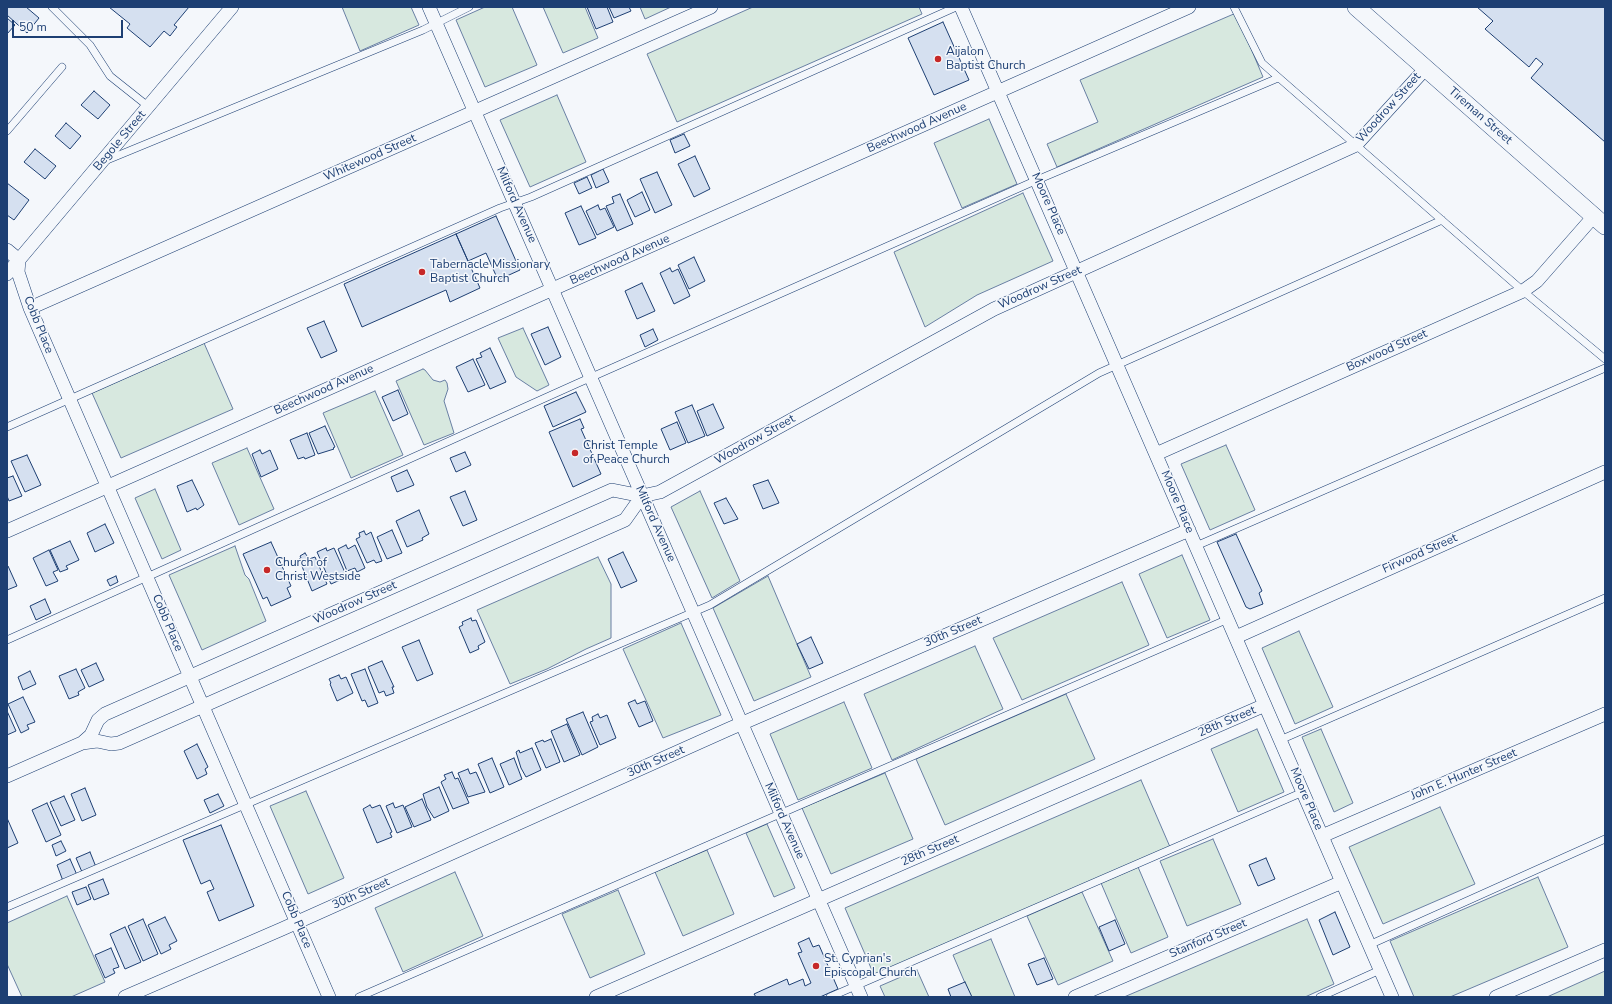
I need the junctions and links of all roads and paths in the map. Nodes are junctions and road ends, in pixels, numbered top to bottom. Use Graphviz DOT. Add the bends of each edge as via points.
graph roads {
  1 [pos="52,7"];
  2 [pos="232,7"];
  3 [pos="429,7"];
  4 [pos="469,7"];
  5 [pos="711,7"];
  6 [pos="956,7"];
  7 [pos="961,7"];
  8 [pos="1189,7"];
  9 [pos="1234,7"];
  10 [pos="1356,7"];
  11 [pos="436,24"];
  12 [pos="62,68"];
  13 [pos="1426,68"];
  14 [pos="1278,78"];
  15 [pos="999,92"];
  16 [pos="148,107"];
  17 [pos="475,112"];
  18 [pos="7,132"];
  19 [pos="1356,146"];
  20 [pos="103,162"];
  21 [pos="1038,180"];
  22 [pos="515,203"];
  23 [pos="1442,220"];
  24 [pos="1600,221"];
  25 [pos="7,250"];
  26 [pos="19,260"];
  27 [pos="1078,271"];
  28 [pos="7,274"];
  29 [pos="553,289"];
  30 [pos="1523,291"];
  31 [pos="30,308"];
  32 [pos="1605,359"];
  33 [pos="1118,364"];
  34 [pos="1605,368"];
  35 [pos="591,378"];
  36 [pos="70,400"];
  37 [pos="7,427"];
  38 [pos="1156,454"];
  39 [pos="1605,472"];
  40 [pos="107,486"];
  41 [pos="642,496"];
  42 [pos="1189,530"];
  43 [pos="7,531"];
  44 [pos="1196,546"];
  45 [pos="147,578"];
  46 [pos="1605,598"];
  47 [pos="694,613"];
  48 [pos="1228,619"];
  49 [pos="1236,637"];
  50 [pos="7,640"];
  51 [pos="190,676"];
  52 [pos="1265,705"];
  53 [pos="203,706"];
  54 [pos="1605,714"];
  55 [pos="742,724"];
  56 [pos="1280,740"];
  57 [pos="82,743"];
  58 [pos="7,776"];
  59 [pos="1303,792"];
  60 [pos="246,805"];
  61 [pos="781,813"];
  62 [pos="1322,836"];
  63 [pos="1605,839"];
  64 [pos="1342,882"];
  65 [pos="819,900"];
  66 [pos="7,907"];
  67 [pos="297,922"];
  68 [pos="1369,945"];
  69 [pos="1605,950"];
  70 [pos="1380,970"];
  71 [pos="855,985"];
  72 [pos="125,997"];
  73 [pos="329,997"];
  74 [pos="359,997"];
  75 [pos="596,997"];
  76 [pos="830,997"];
  77 [pos="861,997"];
  78 [pos="1075,997"];
  79 [pos="1320,997"];
  80 [pos="1392,997"];
  81 [pos="1496,997"];
  1 -- 16 [label="lane" via="90,45 110,76"];
  2 -- 16 [label="street, Begole Street"];
  3 -- 11 [label="street, Milford Avenue"];
  4 -- 11 [label="lane"];
  5 -- 17 [label="street, Whitewood Street"];
  6 -- 22 [label="lane"];
  7 -- 15 [label="street, Moore Place"];
  8 -- 15 [label="street, Beechwood Avenue"];
  9 -- 14 [label="lane" via="1262,63"];
  10 -- 13 [label="street, Tireman Street"];
  11 -- 17 [label="street, Milford Avenue"];
  11 -- 20 [label="lane"];
  12 -- 18 [label="lane"];
  13 -- 19 [label="street, Woodrow Street"];
  13 -- 24 [label="street, Tireman Street"];
  14 -- 19 [label="lane"];
  14 -- 21 [label="lane"];
  15 -- 21 [label="street, Moore Place"];
  15 -- 29 [label="street, Beechwood Avenue"];
  16 -- 20 [label="street, Begole Street"];
  17 -- 22 [label="street, Milford Avenue"];
  17 -- 31 [label="street, Whitewood Street"];
  19 -- 23 [label="lane"];
  19 -- 27 [label="street, Woodrow Street"];
  20 -- 26 [label="street, Begole Street"];
  21 -- 27 [label="street, Moore Place"];
  21 -- 35 [label="lane"];
  22 -- 29 [label="street, Milford Avenue"];
  22 -- 36 [label="lane"];
  23 -- 30 [label="lane"];
  23 -- 33 [label="lane"];
  24 -- 30 [label="street, Boxwood Street" via="1537,281"];
  25 -- 26 [label="street"];
  26 -- 28 [label="street, Begole Street"];
  26 -- 31 [label="street, Cobb Place" via="18,272"];
  27 -- 33 [label="street, Moore Place"];
  27 -- 41 [label="street, Woodrow Street" via="994,309 660,492"];
  29 -- 35 [label="street, Milford Avenue"];
  29 -- 40 [label="street, Beechwood Avenue"];
  30 -- 32 [label="lane"];
  30 -- 38 [label="street, Boxwood Street"];
  31 -- 36 [label="street, Cobb Place"];
  33 -- 38 [label="street, Moore Place"];
  33 -- 47 [label="lane"];
  34 -- 44 [label="lane"];
  35 -- 41 [label="street, Milford Avenue"];
  35 -- 45 [label="lane"];
  36 -- 37 [label="lane"];
  36 -- 40 [label="street, Cobb Place"];
  38 -- 42 [label="street, Moore Place"];
  39 -- 49 [label="street, Firwood Street"];
  40 -- 43 [label="street, Beechwood Avenue"];
  40 -- 45 [label="street, Cobb Place"];
  41 -- 47 [label="street, Milford Avenue"];
  41 -- 51 [label="street, Woodrow Street" via="612,490"];
  41 -- 53 [label="street, Woodrow Street" via="625,520"];
  42 -- 44 [label="street, Moore Place"];
  42 -- 55 [label="street, 30th Street"];
  44 -- 48 [label="street, Moore Place"];
  45 -- 50 [label="lane"];
  45 -- 51 [label="street, Cobb Place"];
  46 -- 56 [label="lane"];
  47 -- 55 [label="street, Milford Avenue"];
  47 -- 60 [label="lane"];
  48 -- 49 [label="street, Moore Place"];
  48 -- 61 [label="lane"];
  49 -- 52 [label="street, Moore Place"];
  51 -- 53 [label="street, Cobb Place"];
  51 -- 57 [label="street, Woodrow Street" via="105,714 98,720 91,735"];
  52 -- 56 [label="street, Moore Place"];
  52 -- 65 [label="street, 28th Street"];
  53 -- 57 [label="street, Woodrow Street" via="119,743"];
  53 -- 60 [label="street, Cobb Place"];
  54 -- 62 [label="street, John E. Hunter Street"];
  55 -- 61 [label="street, Milford Avenue"];
  55 -- 67 [label="street, 30th Street"];
  56 -- 59 [label="street, Moore Place"];
  57 -- 58 [label="street, Woodrow Street"];
  59 -- 62 [label="street, Moore Place"];
  59 -- 71 [label="lane"];
  60 -- 66 [label="lane"];
  60 -- 67 [label="street, Cobb Place"];
  61 -- 65 [label="street, Milford Avenue"];
  61 -- 74 [label="lane"];
  62 -- 64 [label="street, Moore Place"];
  63 -- 68 [label="lane"];
  64 -- 68 [label="street, Moore Place"];
  64 -- 78 [label="street, Stanford Street"];
  65 -- 71 [label="street, Milford Avenue"];
  65 -- 75 [label="street, 28th Street"];
  67 -- 72 [label="street, 30th Street"];
  67 -- 73 [label="street, Cobb Place"];
  68 -- 70 [label="street, Moore Place"];
  69 -- 81 [label="street"];
  70 -- 79 [label="lane"];
  70 -- 80 [label="street, Moore Place"];
  71 -- 76 [label="lane"];
  71 -- 77 [label="street, Milford Avenue"];
}
